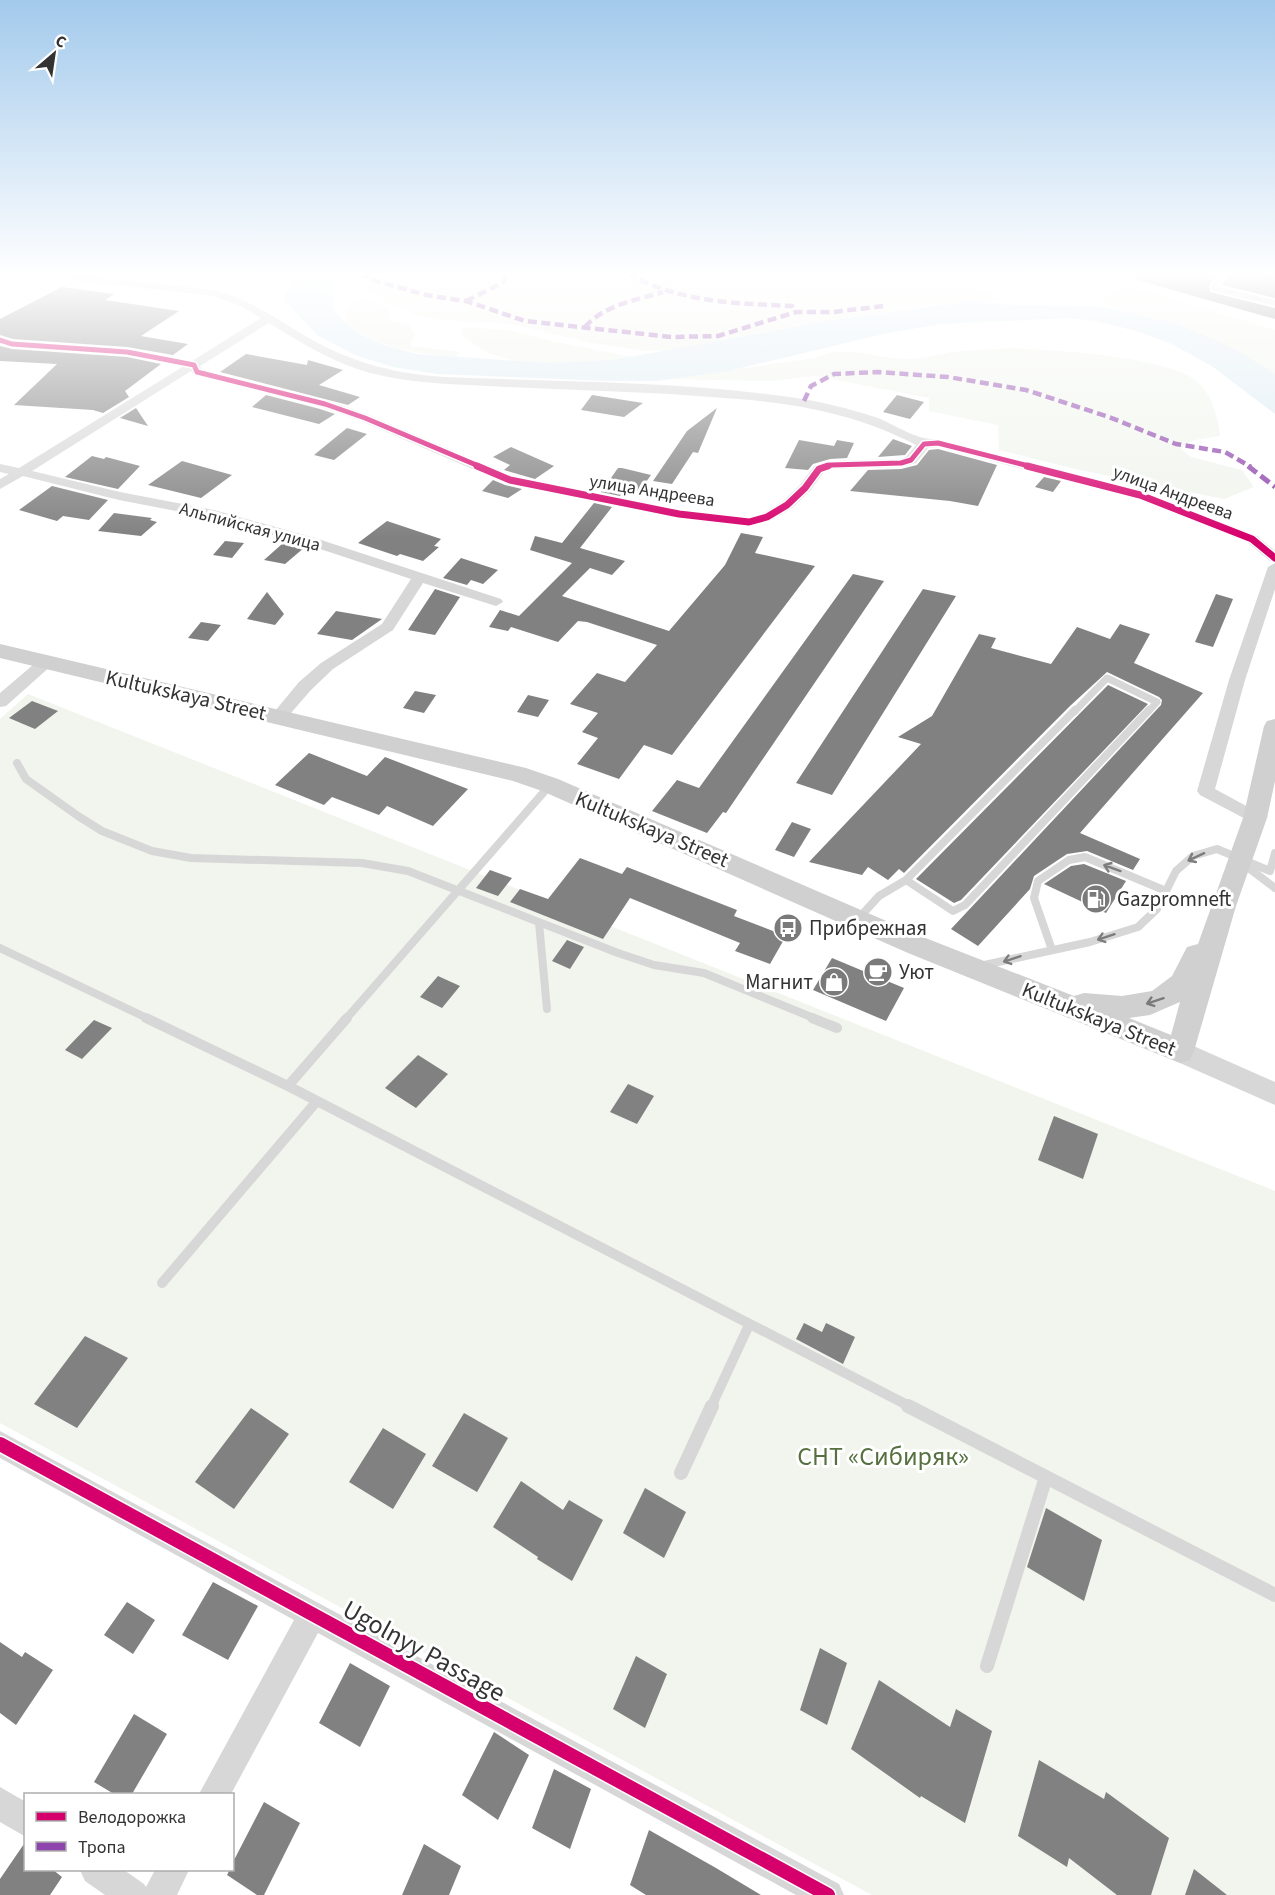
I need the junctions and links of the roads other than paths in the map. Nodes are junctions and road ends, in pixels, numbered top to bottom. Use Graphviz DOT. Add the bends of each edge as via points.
graph roads {
  1 [pos="178,361"];
  2 [pos="200,361"];
  3 [pos="350,361"];
  4 [pos="194,365"];
  5 [pos="924,444"];
  6 [pos="0,468"];
  7 [pos="22,472"];
  8 [pos="0,485"];
  9 [pos="1275,558"];
  10 [pos="1275,567"];
  11 [pos="419,577"];
  12 [pos="496,602"];
  13 [pos="0,651"];
  14 [pos="46,662"];
  15 [pos="0,702"];
  16 [pos="278,717"];
  17 [pos="1275,726"];
  18 [pos="17,763"];
  19 [pos="550,785"];
  20 [pos="1255,818"];
  21 [pos="1275,853"];
  22 [pos="1239,860"];
  23 [pos="906,880"];
  24 [pos="1275,888"];
  25 [pos="458,891"];
  26 [pos="1166,891"];
  27 [pos="1223,906"];
  28 [pos="858,919"];
  29 [pos="539,923"];
  30 [pos="0,948"];
  31 [pos="1052,950"];
  32 [pos="971,967"];
  33 [pos="1038,994"];
  34 [pos="547,1009"];
  35 [pos="837,1028"];
  36 [pos="1180,1051"];
  37 [pos="288,1086"];
  38 [pos="1275,1094"];
  39 [pos="316,1101"];
  40 [pos="162,1283"];
  41 [pos="749,1324"];
  42 [pos="0,1444"];
  43 [pos="681,1473"];
  44 [pos="1046,1477"];
  45 [pos="1275,1595"];
  46 [pos="313,1614"];
  47 [pos="987,1666"];
  48 [pos="215,1793"];
  49 [pos="0,1803"];
  50 [pos="24,1820"];
  51 [pos="99,1871"];
  52 [pos="171,1871"];
  53 [pos="133,1895"];
  54 [pos="159,1895"];
  55 [pos="828,1895"];
  1 -- 4 [label="street, улица Андреева"];
  2 -- 4 [label="street"];
  3 -- 5 [label="street" via="412,378 532,387 661,390 804,402 862,415"];
  4 -- 5 [label="street, улица Андреева" via="197,372 365,418 510,480 691,516 749,522 767,517 787,505 819,469 831,465 902,463 911,460"];
  4 -- 7 [label="street"];
  5 -- 9 [label="street, улица Андреева" via="938,443 1140,495 1252,539"];
  6 -- 7 [label="street, Альпийская улица"];
  7 -- 8 [label="street"];
  7 -- 11 [label="street, Альпийская улица" via="209,513"];
  10 -- 20 [label="street" via="1237,680 1206,791"];
  11 -- 12 [label="street, Альпийская улица"];
  11 -- 16 [label="street" via="388,627 327,666"];
  13 -- 14 [label="main road, Kultukskaya Street"];
  14 -- 15 [label="street"];
  14 -- 16 [label="main road, Kultukskaya Street"];
  16 -- 19 [label="main road, Kultukskaya Street"];
  17 -- 20 [label="main road"];
  18 -- 25 [label="lane" via="27,779 78,816 102,831 152,851 190,858 362,862 408,871"];
  19 -- 25 [label="lane"];
  19 -- 28 [label="main road, Kultukskaya Street"];
  20 -- 22 [label="main road"];
  21 -- 22 [label="lane" via="1270,871"];
  22 -- 24 [label="lane"];
  22 -- 26 [label="lane, one-way" via="1217,849 1193,856 1176,871"];
  22 -- 27 [label="main road"];
  23 -- 23 [label="lane" via="1107,678 1157,702 965,905 953,911"];
  23 -- 28 [label="lane" via="879,896"];
  25 -- 29 [label="lane"];
  25 -- 37 [label="lane"];
  26 -- 31 [label="lane, one-way" via="1157,909 1138,927"];
  26 -- 31 [label="lane, one-way" via="1085,858 1069,860 1038,881 1034,898"];
  27 -- 33 [label="main road, one-way" via="1206,931 1182,986 1166,998 1148,1005 1103,1008"];
  27 -- 36 [label="main road"];
  28 -- 32 [label="main road, Kultukskaya Street"];
  29 -- 34 [label="lane"];
  29 -- 35 [label="lane" via="654,965 704,973"];
  30 -- 37 [label="lane"];
  31 -- 32 [label="lane, one-way"];
  32 -- 33 [label="main road, Kultukskaya Street"];
  33 -- 36 [label="main road, Kultukskaya Street"];
  36 -- 38 [label="street, Kultukskaya Street"];
  37 -- 39 [label="lane"];
  39 -- 40 [label="lane"];
  39 -- 41 [label="lane"];
  41 -- 43 [label="lane"];
  41 -- 44 [label="lane"];
  42 -- 46 [label="street, Ugolnyy Passage"];
  44 -- 45 [label="lane"];
  44 -- 47 [label="lane"];
  46 -- 48 [label="street"];
  46 -- 55 [label="street, Ugolnyy Passage"];
  49 -- 50 [label="street"];
  51 -- 53 [label="street"];
  52 -- 54 [label="street"];
}
